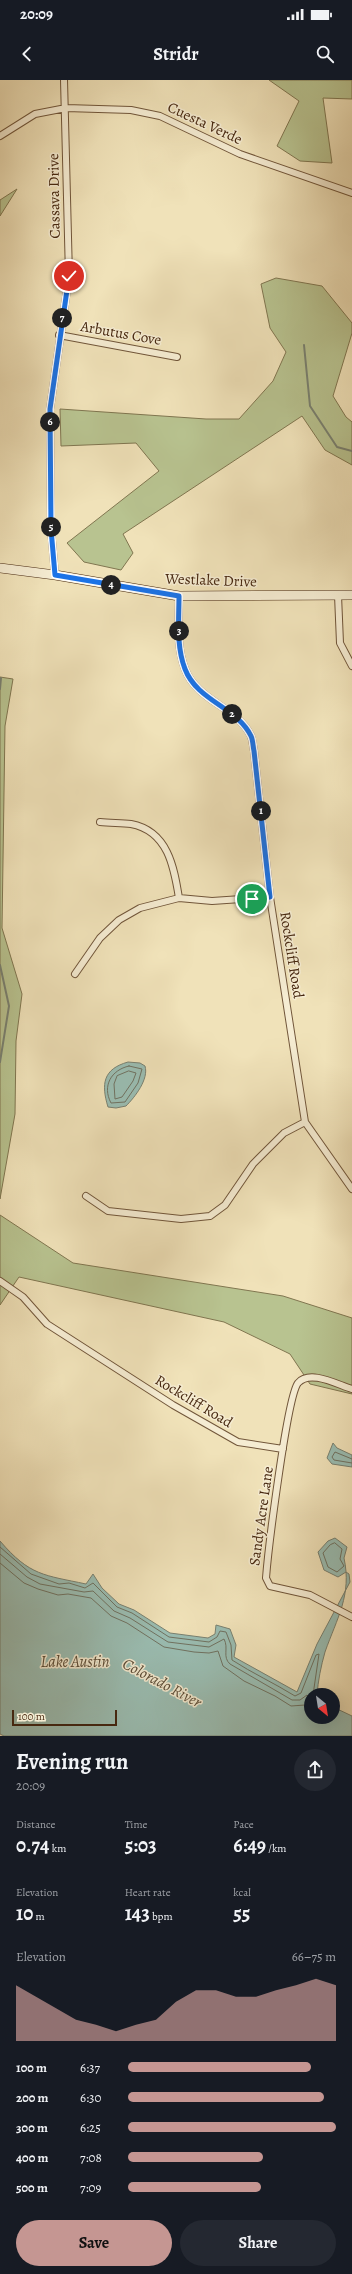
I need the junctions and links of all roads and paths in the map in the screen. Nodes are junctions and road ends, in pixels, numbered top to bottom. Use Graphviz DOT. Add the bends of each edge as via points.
graph roads {
  1 [pos="64,80"];
  2 [pos="66,108"];
  3 [pos="0,136"];
  4 [pos="352,193"];
  5 [pos="59,335"];
  6 [pos="178,357"];
  7 [pos="0,568"];
  8 [pos="55,575"];
  9 [pos="338,595"];
  10 [pos="352,595"];
  11 [pos="179,596"];
  12 [pos="352,666"];
  13 [pos="100,822"];
  14 [pos="270,897"];
  15 [pos="179,898"];
  16 [pos="75,974"];
  17 [pos="306,1122"];
  18 [pos="352,1190"];
  19 [pos="86,1196"];
  20 [pos="0,1281"];
  21 [pos="352,1389"];
  22 [pos="283,1449"];
  23 [pos="352,1617"];
  1 -- 2 [label="street, Cassava Drive"];
  2 -- 3 [label="street, Cuesta Verde" via="35,114"];
  2 -- 4 [label="street, Cuesta Verde" via="131,110 160,116 240,154"];
  2 -- 5 [label="street, Cassava Drive" via="69,276"];
  5 -- 6 [label="street, Arbutus Cove"];
  5 -- 8 [label="street, Cassava Drive" via="50,409 51,529"];
  7 -- 8 [label="street, Westlake Drive"];
  8 -- 11 [label="street, Westlake Drive"];
  9 -- 10 [label="street, Westlake Drive"];
  9 -- 11 [label="street, Westlake Drive"];
  9 -- 12 [label="street" via="340,643"];
  11 -- 14 [label="street, Rockcliff Road" via="178,629 185,670 205,697 237,718 251,736"];
  13 -- 15 [label="street" via="132,825 153,834 167,849 174,868"];
  14 -- 15 [label="street" via="212,901"];
  14 -- 17 [label="street, Rockcliff Road"];
  15 -- 16 [label="street" via="140,908 119,920 100,938"];
  17 -- 18 [label="street, Rockcliff Road"];
  17 -- 19 [label="street" via="284,1133 252,1164 225,1205 210,1216 181,1219 108,1211"];
  20 -- 22 [label="street, Rockcliff Road" via="23,1297 47,1324 173,1405 238,1442"];
  21 -- 22 [label="street" via="315,1377 306,1378 298,1383 293,1393"];
  22 -- 23 [label="street, Sandy Acre Lane" via="266,1578 270,1586 310,1595"];
}
